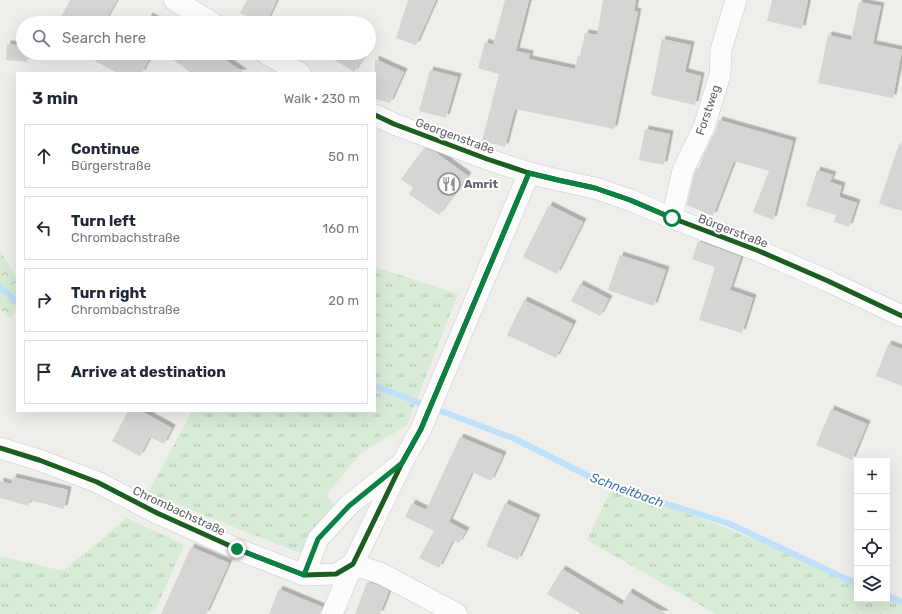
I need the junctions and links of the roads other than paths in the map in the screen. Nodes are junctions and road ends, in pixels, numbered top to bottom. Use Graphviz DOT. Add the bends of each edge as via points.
graph roads {
  1 [pos="174,0"];
  2 [pos="736,0"];
  3 [pos="201,16"];
  4 [pos="277,60"];
  5 [pos="298,72"];
  6 [pos="376,115"];
  7 [pos="529,173"];
  8 [pos="672,218"];
  9 [pos="902,316"];
  10 [pos="0,448"];
  11 [pos="402,463"];
  12 [pos="353,564"];
  13 [pos="304,575"];
  14 [pos="332,614"];
  15 [pos="457,614"];
  1 -- 3 [label="street"];
  2 -- 8 [label="street, Forstweg" via="721,50 720,75 704,127 683,170"];
  4 -- 5 [label="street"];
  6 -- 7 [label="street, Georgenstraße"];
  7 -- 8 [label="street, Bürgerstraße" via="595,188"];
  7 -- 11 [label="street" via="421,429"];
  8 -- 9 [label="street, Bürgerstraße" via="759,251"];
  10 -- 13 [label="street, Chrombachstraße" via="98,482 237,549"];
  11 -- 12 [label="street"];
  11 -- 13 [label="street" via="349,506 318,539"];
  12 -- 13 [label="street, Chrombachstraße" via="336,574"];
  12 -- 14 [label="street"];
  12 -- 15 [label="street" via="382,574"];
}
